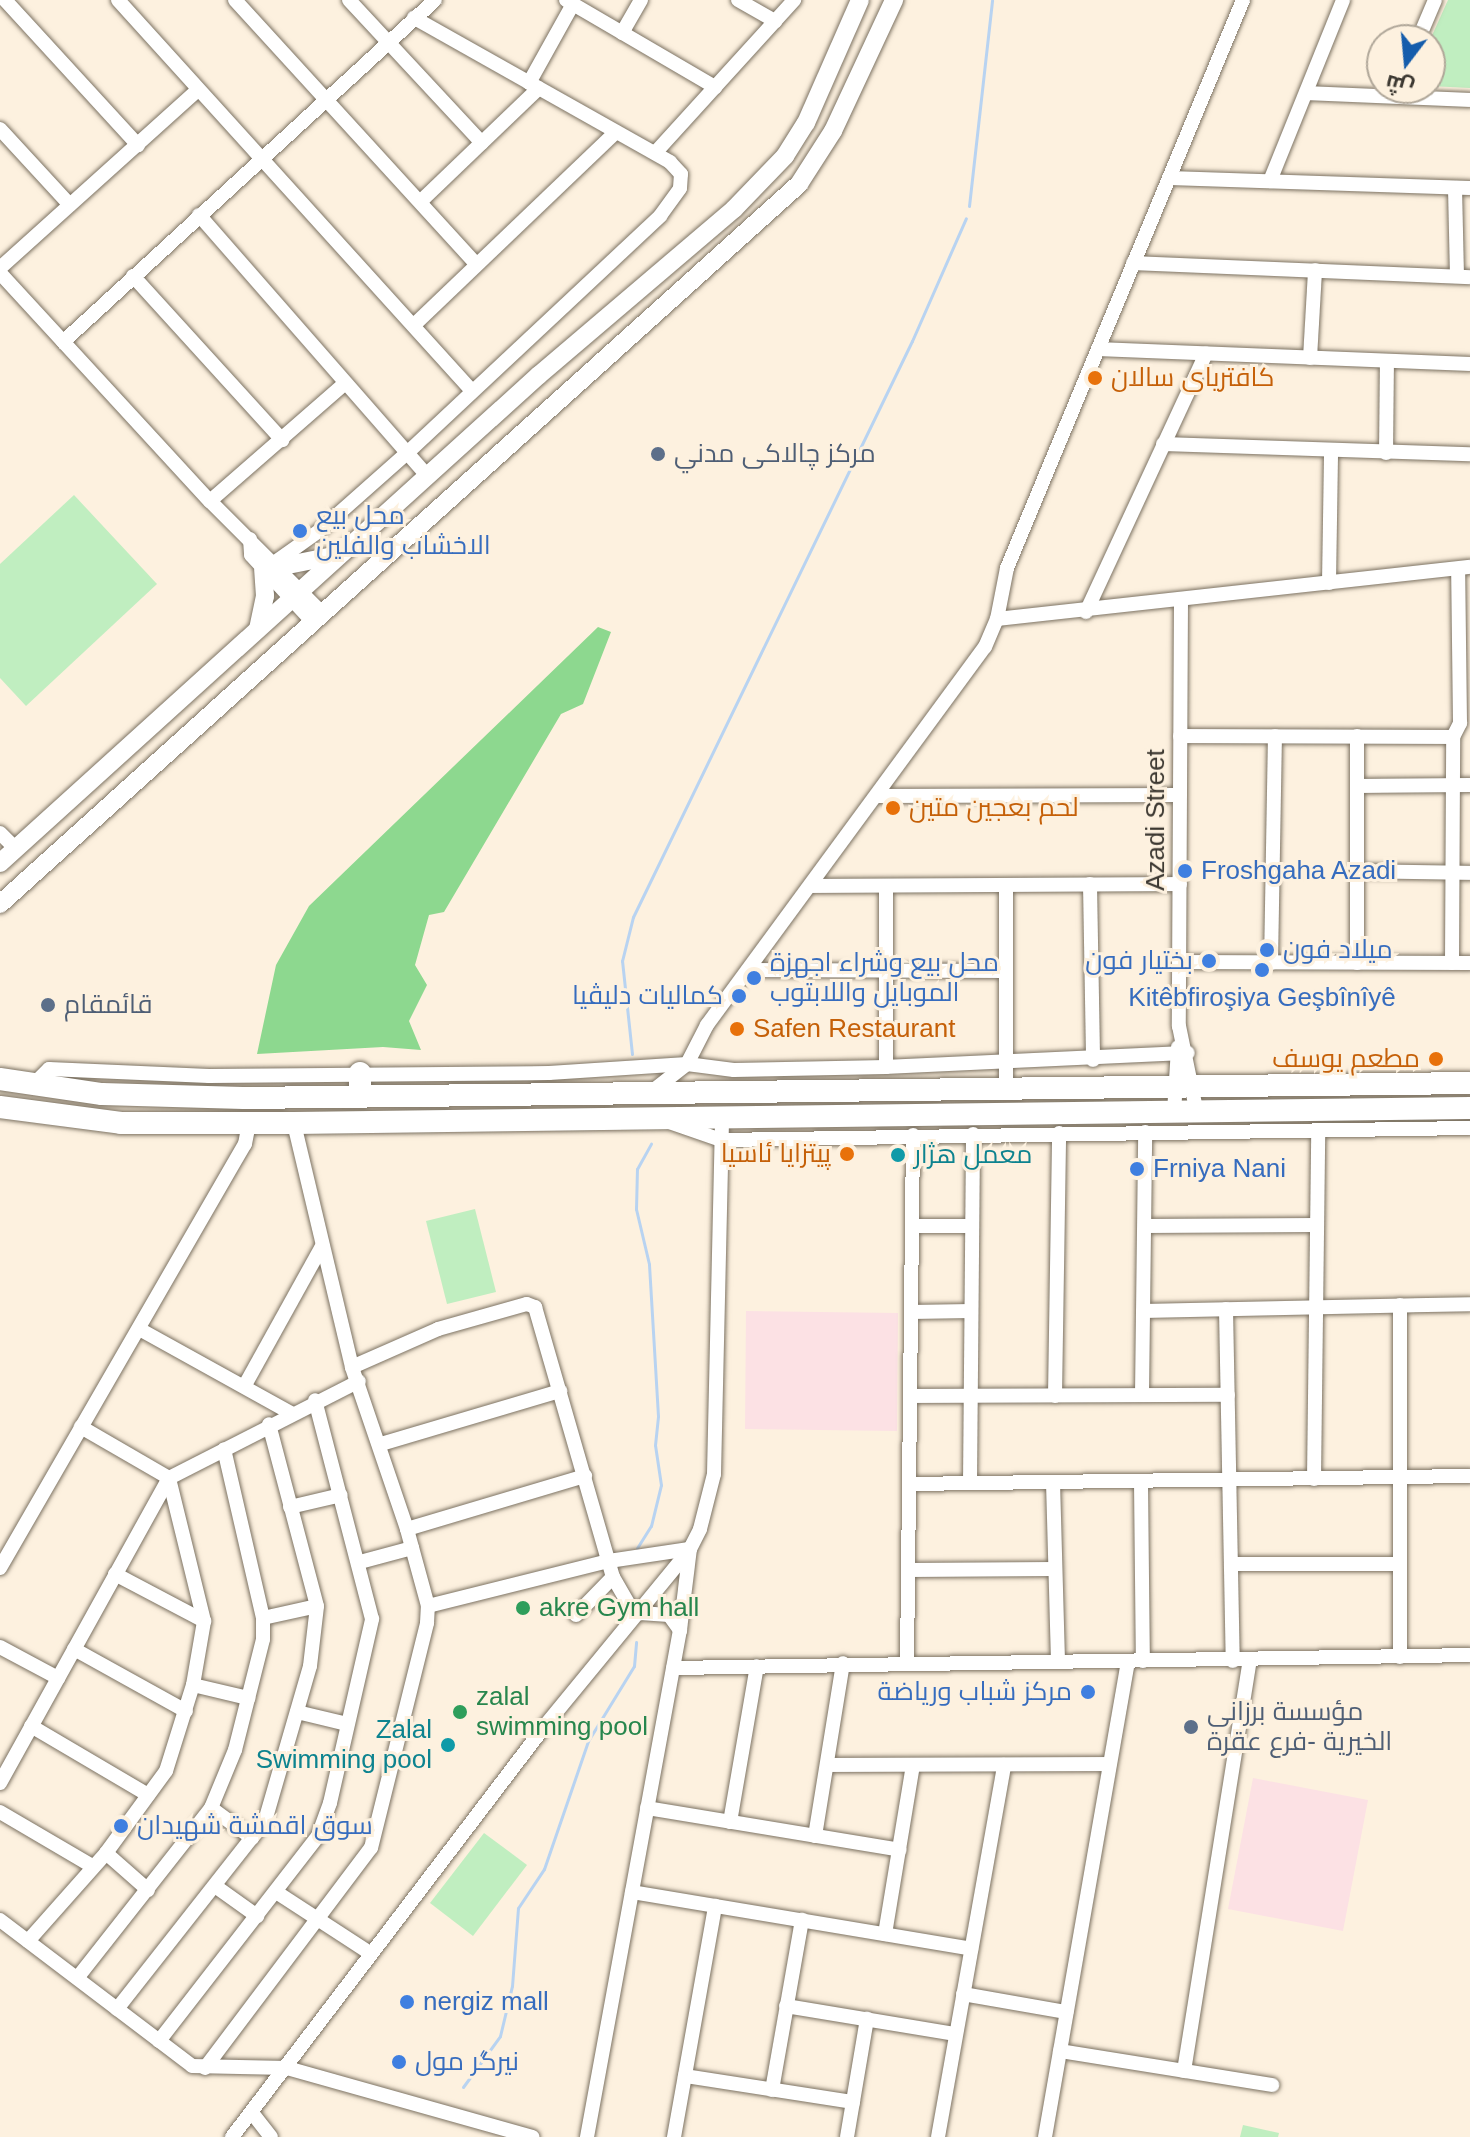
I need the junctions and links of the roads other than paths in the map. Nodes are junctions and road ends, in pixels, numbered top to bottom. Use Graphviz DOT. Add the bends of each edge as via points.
graph roads {
  1 [pos="118,0"];
  2 [pos="235,0"];
  3 [pos="349,0"];
  4 [pos="435,0"];
  5 [pos="641,0"];
  6 [pos="738,0"];
  7 [pos="794,0"];
  8 [pos="860,0"];
  9 [pos="894,0"];
  10 [pos="1243,0"];
  11 [pos="1343,0"];
  12 [pos="1435,0"];
  13 [pos="3,1"];
  14 [pos="570,2"];
  15 [pos="414,18"];
  16 [pos="775,21"];
  17 [pos="1425,24"];
  18 [pos="622,33"];
  19 [pos="388,42"];
  20 [pos="534,85"];
  21 [pos="715,87"];
  22 [pos="198,90"];
  23 [pos="1306,93"];
  24 [pos="1366,93"];
  25 [pos="1446,98"];
  26 [pos="1470,100"];
  27 [pos="325,101"];
  28 [pos="0,129"];
  29 [pos="616,132"];
  30 [pos="482,143"];
  31 [pos="138,145"];
  32 [pos="655,153"];
  33 [pos="260,159"];
  34 [pos="1169,178"];
  35 [pos="1270,181"];
  36 [pos="1462,188"];
  37 [pos="421,201"];
  38 [pos="70,205"];
  39 [pos="199,215"];
  40 [pos="475,263"];
  41 [pos="1133,263"];
  42 [pos="1315,270"];
  43 [pos="0,271"];
  44 [pos="133,276"];
  45 [pos="1463,276"];
  46 [pos="414,325"];
  47 [pos="63,342"];
  48 [pos="1098,349"];
  49 [pos="1206,353"];
  50 [pos="1310,358"];
  51 [pos="1387,361"];
  52 [pos="1470,364"];
  53 [pos="539,375"];
  54 [pos="344,384"];
  55 [pos="472,391"];
  56 [pos="560,395"];
  57 [pos="282,440"];
  58 [pos="1163,444"];
  59 [pos="1331,451"];
  60 [pos="407,453"];
  61 [pos="1386,453"];
  62 [pos="1470,454"];
  63 [pos="428,477"];
  64 [pos="210,501"];
  65 [pos="347,550"];
  66 [pos="272,566"];
  67 [pos="1464,568"];
  68 [pos="1329,583"];
  69 [pos="296,595"];
  70 [pos="1181,601"];
  71 [pos="1086,612"];
  72 [pos="316,616"];
  73 [pos="997,619"];
  74 [pos="257,630"];
  75 [pos="1180,736"];
  76 [pos="1275,736"];
  77 [pos="1357,736"];
  78 [pos="1453,737"];
  79 [pos="1470,785"];
  80 [pos="1357,786"];
  81 [pos="1453,786"];
  82 [pos="1180,795"];
  83 [pos="878,796"];
  84 [pos="66,806"];
  85 [pos="85,826"];
  86 [pos="0,833"];
  87 [pos="16,849"];
  88 [pos="0,863"];
  89 [pos="1357,871"];
  90 [pos="1452,873"];
  91 [pos="1470,873"];
  92 [pos="1090,884"];
  93 [pos="1180,884"];
  94 [pos="1006,885"];
  95 [pos="811,886"];
  96 [pos="886,886"];
  97 [pos="0,904"];
  98 [pos="1179,962"];
  99 [pos="1271,963"];
  100 [pos="1357,963"];
  101 [pos="1452,963"];
  102 [pos="1470,963"];
  103 [pos="748,970"];
  104 [pos="887,971"];
  105 [pos="1006,971"];
  106 [pos="1182,1049"];
  107 [pos="1093,1060"];
  108 [pos="687,1064"];
  109 [pos="1006,1064"];
  110 [pos="886,1067"];
  111 [pos="0,1079"];
  112 [pos="1470,1083"];
  113 [pos="360,1084"];
  114 [pos="1183,1084"];
  115 [pos="655,1089"];
  116 [pos="698,1089"];
  117 [pos="1006,1089"];
  118 [pos="0,1107"];
  119 [pos="1470,1108"];
  120 [pos="1174,1113"];
  121 [pos="1197,1114"];
  122 [pos="661,1117"];
  123 [pos="722,1117"];
  124 [pos="1352,1120"];
  125 [pos="249,1123"];
  126 [pos="294,1123"];
  127 [pos="1470,1128"];
  128 [pos="1318,1130"];
  129 [pos="1145,1132"];
  130 [pos="1059,1133"];
  131 [pos="973,1134"];
  132 [pos="913,1135"];
  133 [pos="721,1140"];
  134 [pos="1316,1225"];
  135 [pos="912,1226"];
  136 [pos="972,1226"];
  137 [pos="1145,1226"];
  138 [pos="322,1246"];
  139 [pos="1470,1304"];
  140 [pos="1400,1305"];
  141 [pos="1314,1307"];
  142 [pos="1226,1309"];
  143 [pos="971,1311"];
  144 [pos="1143,1311"];
  145 [pos="911,1312"];
  146 [pos="141,1330"];
  147 [pos="352,1367"];
  148 [pos="359,1381"];
  149 [pos="245,1385"];
  150 [pos="560,1391"];
  151 [pos="1142,1395"];
  152 [pos="1228,1395"];
  153 [pos="910,1396"];
  154 [pos="970,1396"];
  155 [pos="1055,1396"];
  156 [pos="315,1400"];
  157 [pos="291,1413"];
  158 [pos="269,1424"];
  159 [pos="81,1427"];
  160 [pos="381,1444"];
  161 [pos="224,1449"];
  162 [pos="585,1476"];
  163 [pos="1470,1476"];
  164 [pos="169,1478"];
  165 [pos="1400,1478"];
  166 [pos="1314,1479"];
  167 [pos="1230,1481"];
  168 [pos="1053,1482"];
  169 [pos="1141,1482"];
  170 [pos="970,1483"];
  171 [pos="909,1484"];
  172 [pos="341,1495"];
  173 [pos="290,1507"];
  174 [pos="407,1529"];
  175 [pos="412,1548"];
  176 [pos="690,1549"];
  177 [pos="609,1561"];
  178 [pos="360,1562"];
  179 [pos="1232,1564"];
  180 [pos="1400,1564"];
  181 [pos="0,1568"];
  182 [pos="1054,1569"];
  183 [pos="908,1570"];
  184 [pos="115,1574"];
  185 [pos="613,1577"];
  186 [pos="317,1606"];
  187 [pos="428,1606"];
  188 [pos="640,1613"];
  189 [pos="576,1615"];
  190 [pos="263,1618"];
  191 [pos="204,1621"];
  192 [pos="680,1630"];
  193 [pos="0,1647"];
  194 [pos="74,1649"];
  195 [pos="1470,1655"];
  196 [pos="1400,1657"];
  197 [pos="1250,1660"];
  198 [pos="1233,1661"];
  199 [pos="1058,1662"];
  200 [pos="1135,1662"];
  201 [pos="843,1663"];
  202 [pos="907,1664"];
  203 [pos="757,1666"];
  204 [pos="673,1668"];
  205 [pos="58,1678"];
  206 [pos="193,1685"];
  207 [pos="248,1698"];
  208 [pos="186,1711"];
  209 [pos="297,1712"];
  210 [pos="347,1724"];
  211 [pos="31,1726"];
  212 [pos="1109,1764"];
  213 [pos="827,1765"];
  214 [pos="913,1765"];
  215 [pos="1004,1765"];
  216 [pos="0,1783"];
  217 [pos="148,1795"];
  218 [pos="211,1808"];
  219 [pos="647,1808"];
  220 [pos="0,1812"];
  221 [pos="730,1822"];
  222 [pos="815,1836"];
  223 [pos="252,1838"];
  224 [pos="900,1850"];
  225 [pos="106,1853"];
  226 [pos="92,1866"];
  227 [pos="215,1886"];
  228 [pos="148,1890"];
  229 [pos="276,1892"];
  230 [pos="632,1892"];
  231 [pos="715,1906"];
  232 [pos="257,1916"];
  233 [pos="0,1920"];
  234 [pos="802,1920"];
  235 [pos="314,1921"];
  236 [pos="885,1934"];
  237 [pos="28,1941"];
  238 [pos="971,1949"];
  239 [pos="370,1953"];
  240 [pos="78,1977"];
  241 [pos="963,1994"];
  242 [pos="786,2006"];
  243 [pos="117,2009"];
  244 [pos="1066,2012"];
  245 [pos="867,2019"];
  246 [pos="956,2034"];
  247 [pos="159,2041"];
  248 [pos="1060,2051"];
  249 [pos="205,2068"];
  250 [pos="287,2068"];
  251 [pos="1184,2071"];
  252 [pos="685,2076"];
  253 [pos="1272,2085"];
  254 [pos="772,2090"];
  255 [pos="853,2102"];
  256 [pos="253,2114"];
  257 [pos="232,2137"];
  258 [pos="271,2137"];
  259 [pos="529,2137"];
  260 [pos="587,2137"];
  261 [pos="674,2137"];
  262 [pos="847,2137"];
  263 [pos="938,2137"];
  264 [pos="1045,2137"];
  1 -- 22 [label="street"];
  2 -- 27 [label="street"];
  3 -- 19 [label="street"];
  4 -- 15 [label="street"];
  5 -- 18 [label="street"];
  6 -- 16 [label="street"];
  7 -- 16 [label="street"];
  8 -- 53 [label="main road" via="806,123 785,156 734,209"];
  9 -- 56 [label="main road" via="833,131 799,184"];
  10 -- 34 [label="street"];
  11 -- 23 [label="street"];
  12 -- 17 [label="street"];
  13 -- 31 [label="street"];
  14 -- 18 [label="street"];
  14 -- 20 [label="street"];
  15 -- 19 [label="street"];
  15 -- 20 [label="street"];
  16 -- 21 [label="street"];
  18 -- 21 [label="street"];
  19 -- 27 [label="street"];
  19 -- 30 [label="street"];
  20 -- 29 [label="street"];
  20 -- 30 [label="street"];
  21 -- 32 [label="street"];
  22 -- 31 [label="street"];
  22 -- 33 [label="street"];
  23 -- 24 [label="street"];
  23 -- 35 [label="street"];
  25 -- 26 [label="street"];
  27 -- 33 [label="street"];
  27 -- 37 [label="street"];
  28 -- 38 [label="street"];
  29 -- 32 [label="street"];
  29 -- 40 [label="street"];
  30 -- 37 [label="street"];
  31 -- 38 [label="street"];
  32 -- 55 [label="street" via="681,174 670,205"];
  33 -- 39 [label="street"];
  33 -- 46 [label="street"];
  34 -- 35 [label="street"];
  34 -- 41 [label="street"];
  35 -- 36 [label="street"];
  36 -- 45 [label="street"];
  37 -- 40 [label="street"];
  38 -- 43 [label="street"];
  39 -- 44 [label="street"];
  39 -- 54 [label="street"];
  40 -- 46 [label="street"];
  41 -- 42 [label="street"];
  41 -- 48 [label="street"];
  42 -- 45 [label="street"];
  42 -- 50 [label="street"];
  43 -- 47 [label="street"];
  44 -- 47 [label="street"];
  44 -- 57 [label="street"];
  46 -- 55 [label="street"];
  47 -- 64 [label="street"];
  48 -- 49 [label="street"];
  48 -- 73 [label="street" via="1007,568"];
  49 -- 50 [label="street"];
  49 -- 58 [label="street"];
  50 -- 51 [label="street"];
  51 -- 52 [label="street"];
  51 -- 61 [label="street"];
  53 -- 56 [label="main road"];
  53 -- 63 [label="main road"];
  54 -- 57 [label="street"];
  54 -- 60 [label="street"];
  55 -- 60 [label="street"];
  56 -- 72 [label="main road"];
  57 -- 64 [label="street"];
  58 -- 59 [label="street"];
  58 -- 71 [label="street"];
  59 -- 61 [label="street"];
  59 -- 68 [label="street"];
  60 -- 63 [label="street"];
  60 -- 66 [label="street"];
  61 -- 62 [label="street"];
  63 -- 65 [label="main road"];
  64 -- 66 [label="street" via="250,539 251,555"];
  65 -- 66 [label="main road" via="309,565"];
  65 -- 69 [label="main road"];
  66 -- 69 [label="street"];
  66 -- 74 [label="main road"];
  67 -- 68 [label="street"];
  67 -- 78 [label="street" via="1460,723"];
  68 -- 70 [label="street"];
  69 -- 72 [label="street"];
  69 -- 74 [label="main road"];
  70 -- 71 [label="street"];
  70 -- 75 [label="street, Azadi Street"];
  71 -- 73 [label="street"];
  72 -- 85 [label="main road"];
  73 -- 83 [label="street" via="985,647"];
  74 -- 84 [label="main road"];
  75 -- 76 [label="street"];
  75 -- 82 [label="street, Azadi Street"];
  76 -- 77 [label="street"];
  76 -- 99 [label="street"];
  77 -- 78 [label="street"];
  77 -- 80 [label="street"];
  78 -- 81 [label="street"];
  79 -- 81 [label="street"];
  80 -- 81 [label="street"];
  80 -- 89 [label="street"];
  81 -- 90 [label="street"];
  82 -- 83 [label="street"];
  82 -- 93 [label="street, Azadi Street"];
  83 -- 95 [label="street"];
  84 -- 85 [label="main road"];
  84 -- 87 [label="main road"];
  85 -- 97 [label="main road"];
  86 -- 87 [label="street"];
  87 -- 88 [label="main road"];
  89 -- 90 [label="street"];
  89 -- 100 [label="street"];
  90 -- 91 [label="street"];
  90 -- 101 [label="street"];
  92 -- 93 [label="street"];
  92 -- 94 [label="street"];
  92 -- 107 [label="street"];
  93 -- 98 [label="street, Azadi Street"];
  94 -- 96 [label="street"];
  94 -- 105 [label="street"];
  95 -- 96 [label="street"];
  95 -- 103 [label="street"];
  96 -- 104 [label="street"];
  98 -- 99 [label="street"];
  98 -- 106 [label="street, Azadi Street"];
  99 -- 100 [label="street"];
  100 -- 101 [label="street"];
  101 -- 102 [label="street"];
  103 -- 104 [label="street"];
  103 -- 108 [label="street" via="707,1025"];
  104 -- 105 [label="street"];
  104 -- 110 [label="street"];
  105 -- 109 [label="street"];
  106 -- 107 [label="street"];
  106 -- 114 [label="street, Azadi Street"];
  106 -- 114 [label="street, Azadi Street"];
  107 -- 109 [label="street"];
  108 -- 110 [label="street" via="734,1070"];
  108 -- 113 [label="street"];
  108 -- 115 [label="street"];
  108 -- 116 [label="street"];
  109 -- 110 [label="street"];
  109 -- 117 [label="street"];
  111 -- 113 [label="highway" via="152,1096"];
  112 -- 114 [label="highway"];
  113 -- 115 [label="highway"];
  114 -- 117 [label="highway"];
  114 -- 120 [label="street, Azadi Street"];
  114 -- 121 [label="street, Azadi Street"];
  115 -- 116 [label="highway"];
  116 -- 117 [label="highway"];
  118 -- 125 [label="highway" via="121,1123"];
  119 -- 124 [label="highway"];
  120 -- 121 [label="highway"];
  120 -- 123 [label="highway"];
  121 -- 124 [label="highway"];
  122 -- 123 [label="highway"];
  122 -- 126 [label="highway"];
  122 -- 133 [label="street" via="689,1133"];
  123 -- 133 [label="street"];
  124 -- 127 [label="street"];
  124 -- 128 [label="street"];
  125 -- 126 [label="highway"];
  125 -- 146 [label="street" via="245,1144"];
  126 -- 138 [label="street"];
  128 -- 129 [label="street"];
  128 -- 134 [label="street"];
  129 -- 130 [label="street"];
  129 -- 137 [label="street"];
  130 -- 131 [label="street"];
  130 -- 155 [label="street"];
  131 -- 132 [label="street"];
  131 -- 136 [label="street"];
  132 -- 133 [label="street"];
  132 -- 135 [label="street"];
  133 -- 176 [label="street" via="714,1474"];
  134 -- 137 [label="street"];
  134 -- 141 [label="street"];
  135 -- 136 [label="street"];
  135 -- 145 [label="street"];
  136 -- 143 [label="street"];
  137 -- 144 [label="street"];
  138 -- 147 [label="street"];
  138 -- 149 [label="street"];
  139 -- 140 [label="street"];
  140 -- 141 [label="street"];
  140 -- 165 [label="street"];
  141 -- 142 [label="street"];
  141 -- 166 [label="street"];
  142 -- 144 [label="street"];
  142 -- 152 [label="street"];
  143 -- 145 [label="street"];
  143 -- 154 [label="street"];
  144 -- 151 [label="street"];
  145 -- 153 [label="street"];
  146 -- 149 [label="street"];
  146 -- 159 [label="street"];
  147 -- 148 [label="street"];
  147 -- 150 [label="street" via="397,1344 531,1304"];
  148 -- 156 [label="street"];
  148 -- 160 [label="street"];
  149 -- 157 [label="street"];
  150 -- 160 [label="street"];
  150 -- 162 [label="street"];
  151 -- 152 [label="street"];
  151 -- 155 [label="street"];
  152 -- 167 [label="street"];
  153 -- 154 [label="street"];
  153 -- 171 [label="street"];
  154 -- 155 [label="street"];
  154 -- 170 [label="street"];
  156 -- 157 [label="street"];
  156 -- 172 [label="street"];
  157 -- 158 [label="street"];
  158 -- 161 [label="street"];
  158 -- 173 [label="street"];
  159 -- 164 [label="street"];
  159 -- 181 [label="street"];
  160 -- 174 [label="street"];
  161 -- 164 [label="street"];
  161 -- 190 [label="street"];
  162 -- 174 [label="street"];
  162 -- 177 [label="street"];
  163 -- 165 [label="street"];
  164 -- 184 [label="street"];
  164 -- 191 [label="street"];
  165 -- 166 [label="street"];
  165 -- 180 [label="street"];
  166 -- 167 [label="street"];
  167 -- 169 [label="street"];
  167 -- 179 [label="street"];
  168 -- 169 [label="street"];
  168 -- 170 [label="street"];
  168 -- 182 [label="street"];
  169 -- 200 [label="street"];
  170 -- 171 [label="street"];
  171 -- 183 [label="street"];
  172 -- 173 [label="street"];
  172 -- 178 [label="street"];
  173 -- 186 [label="street"];
  174 -- 175 [label="street"];
  175 -- 178 [label="street"];
  175 -- 187 [label="street"];
  176 -- 177 [label="street"];
  176 -- 188 [label="street"];
  176 -- 192 [label="street"];
  177 -- 185 [label="street"];
  177 -- 187 [label="street"];
  178 -- 210 [label="street" via="372,1619"];
  179 -- 180 [label="street"];
  179 -- 198 [label="street"];
  180 -- 196 [label="street"];
  182 -- 183 [label="street"];
  182 -- 199 [label="street"];
  183 -- 202 [label="street"];
  184 -- 191 [label="street"];
  184 -- 194 [label="street"];
  185 -- 188 [label="street"];
  185 -- 189 [label="street"];
  186 -- 190 [label="street"];
  186 -- 209 [label="street" via="317,1630"];
  187 -- 235 [label="street" via="371,1848"];
  188 -- 192 [label="street" via="669,1615"];
  188 -- 239 [label="street"];
  190 -- 207 [label="street"];
  191 -- 206 [label="street"];
  192 -- 204 [label="street"];
  193 -- 205 [label="street"];
  194 -- 205 [label="street"];
  194 -- 208 [label="street"];
  195 -- 196 [label="street"];
  196 -- 197 [label="street"];
  197 -- 198 [label="street"];
  197 -- 251 [label="street"];
  198 -- 200 [label="street"];
  199 -- 200 [label="street"];
  199 -- 202 [label="street"];
  200 -- 212 [label="street"];
  201 -- 202 [label="street"];
  201 -- 203 [label="street"];
  201 -- 213 [label="street"];
  203 -- 204 [label="street"];
  203 -- 221 [label="street"];
  204 -- 219 [label="street"];
  205 -- 211 [label="street"];
  206 -- 207 [label="street"];
  206 -- 208 [label="street"];
  207 -- 218 [label="street"];
  208 -- 217 [label="street" via="166,1771"];
  209 -- 210 [label="street"];
  209 -- 223 [label="street" via="274,1801"];
  210 -- 229 [label="street" via="323,1824"];
  211 -- 216 [label="street"];
  211 -- 217 [label="street"];
  212 -- 215 [label="street"];
  212 -- 244 [label="street"];
  213 -- 214 [label="street"];
  213 -- 222 [label="street"];
  214 -- 215 [label="street"];
  214 -- 224 [label="street"];
  215 -- 238 [label="street"];
  217 -- 225 [label="street"];
  218 -- 223 [label="street"];
  218 -- 228 [label="street"];
  219 -- 221 [label="street"];
  219 -- 230 [label="street"];
  220 -- 226 [label="street"];
  221 -- 222 [label="street"];
  222 -- 224 [label="street"];
  223 -- 227 [label="street"];
  224 -- 236 [label="street"];
  225 -- 226 [label="street"];
  225 -- 228 [label="street"];
  226 -- 237 [label="street"];
  227 -- 232 [label="street"];
  227 -- 243 [label="street"];
  228 -- 240 [label="street"];
  229 -- 232 [label="street"];
  229 -- 235 [label="street"];
  230 -- 231 [label="street"];
  230 -- 260 [label="street"];
  231 -- 234 [label="street"];
  231 -- 252 [label="street"];
  232 -- 247 [label="street"];
  233 -- 237 [label="street"];
  234 -- 236 [label="street"];
  234 -- 242 [label="street"];
  235 -- 239 [label="street"];
  235 -- 249 [label="street"];
  236 -- 238 [label="street"];
  237 -- 240 [label="street"];
  238 -- 241 [label="street"];
  239 -- 250 [label="street"];
  240 -- 243 [label="street"];
  241 -- 244 [label="street"];
  241 -- 246 [label="street"];
  242 -- 245 [label="street"];
  242 -- 254 [label="street"];
  243 -- 247 [label="street"];
  244 -- 248 [label="street"];
  245 -- 246 [label="street"];
  245 -- 255 [label="street"];
  246 -- 263 [label="street"];
  247 -- 249 [label="street" via="192,2066"];
  248 -- 251 [label="street"];
  248 -- 264 [label="street"];
  249 -- 250 [label="street"];
  250 -- 256 [label="street"];
  250 -- 259 [label="street"];
  251 -- 253 [label="street"];
  252 -- 254 [label="street"];
  252 -- 261 [label="street"];
  254 -- 255 [label="street"];
  255 -- 262 [label="street"];
  256 -- 257 [label="street"];
  256 -- 258 [label="street"];
}
